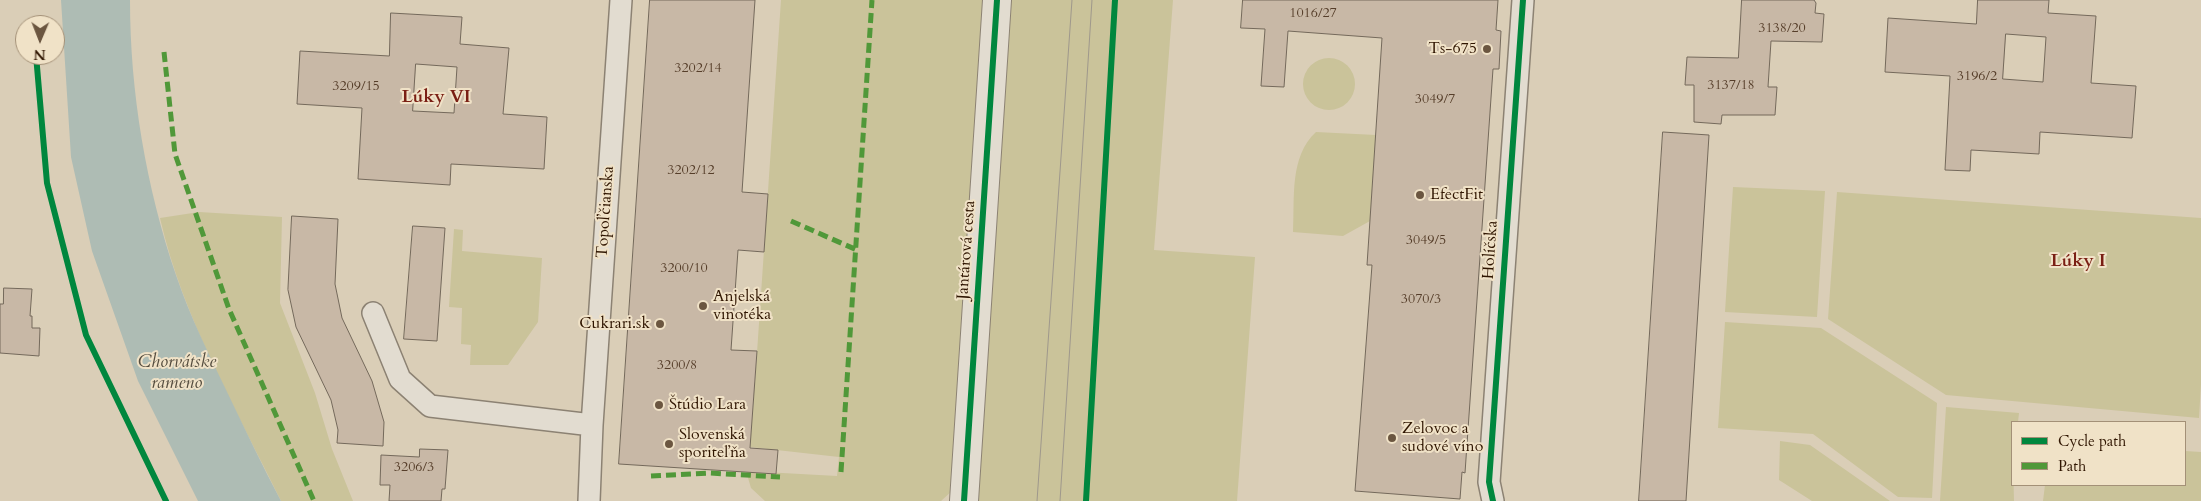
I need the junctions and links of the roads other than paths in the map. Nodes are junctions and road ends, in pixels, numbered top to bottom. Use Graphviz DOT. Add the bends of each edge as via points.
graph roads {
  1 [pos="621,0"];
  2 [pos="997,0"];
  3 [pos="1523,0"];
  4 [pos="373,313"];
  5 [pos="592,425"];
  6 [pos="589,501"];
  7 [pos="964,501"];
  8 [pos="1492,501"];
  1 -- 5 [label="street, Topoľčianska"];
  2 -- 7 [label="street, Jantárová cesta"];
  3 -- 8 [label="street, Holíčska" via="1489,482"];
  4 -- 5 [label="street" via="400,379 430,406"];
  5 -- 6 [label="street, Topoľčianska"];
}
